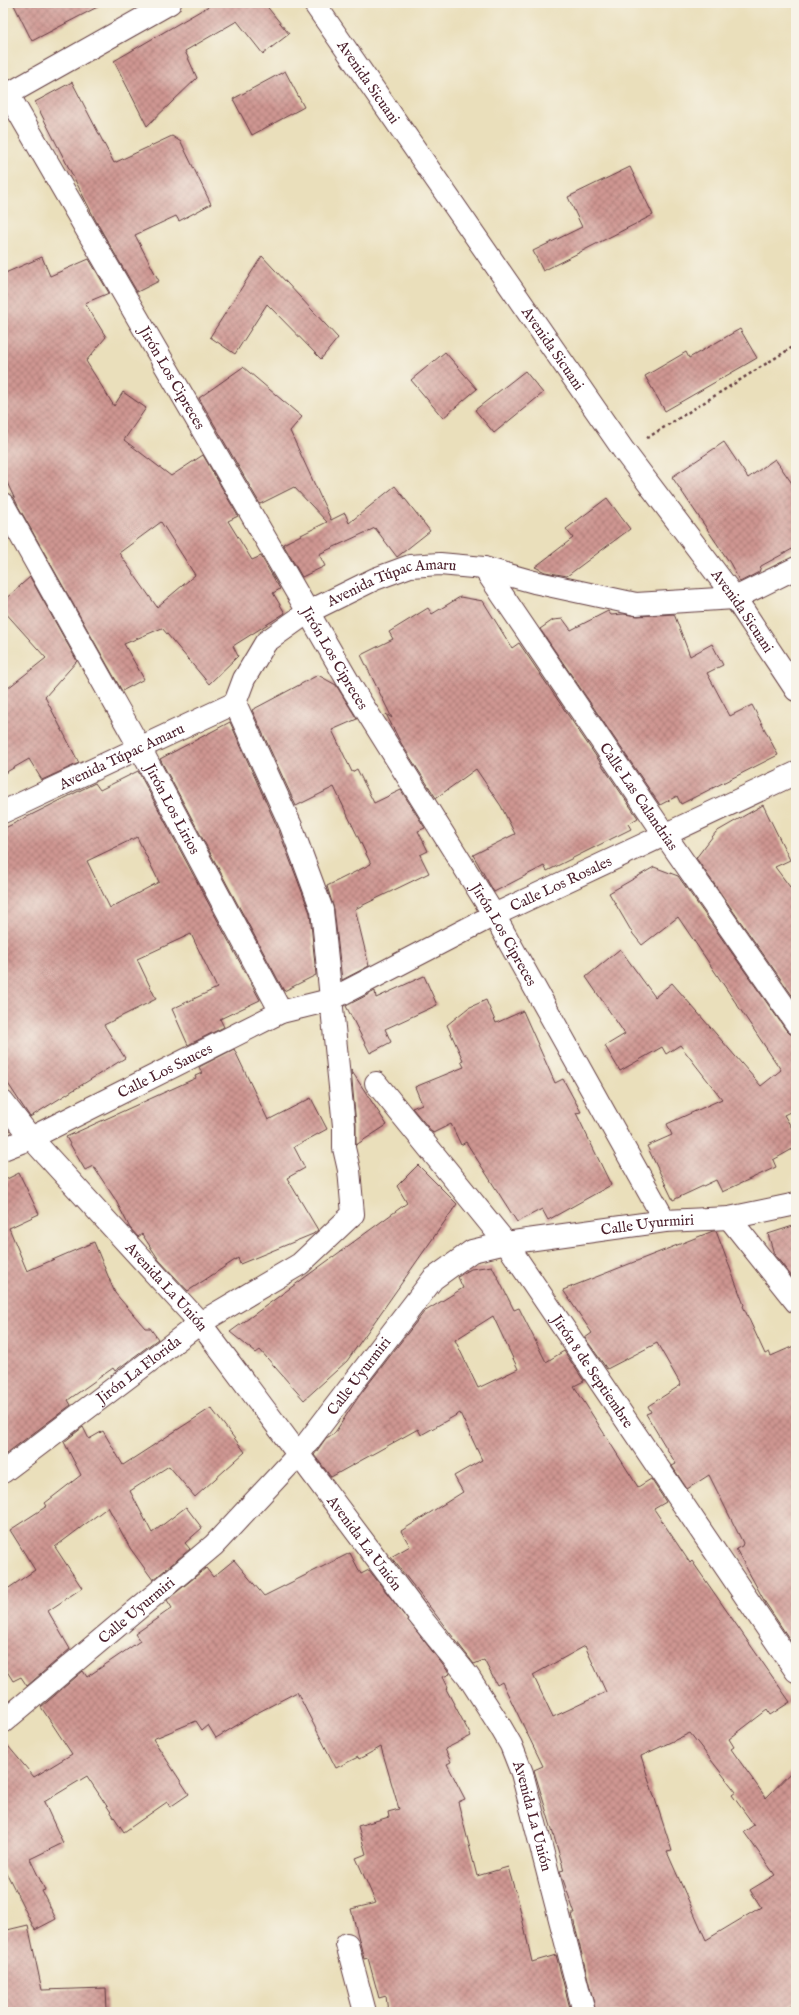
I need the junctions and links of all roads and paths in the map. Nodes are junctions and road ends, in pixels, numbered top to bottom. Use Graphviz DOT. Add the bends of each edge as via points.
graph roads {
  1 [pos="170,3"];
  2 [pos="314,3"];
  3 [pos="5,95"];
  4 [pos="796,345"];
  5 [pos="624,451"];
  6 [pos="3,504"];
  7 [pos="484,568"];
  8 [pos="796,568"];
  9 [pos="735,598"];
  10 [pos="308,612"];
  11 [pos="796,690"];
  12 [pos="235,703"];
  13 [pos="140,748"];
  14 [pos="796,773"];
  15 [pos="3,812"];
  16 [pos="665,835"];
  17 [pos="494,915"];
  18 [pos="330,1000"];
  19 [pos="281,1012"];
  20 [pos="796,1023"];
  21 [pos="376,1083"];
  22 [pos="3,1102"];
  23 [pos="31,1138"];
  24 [pos="3,1150"];
  25 [pos="796,1204"];
  26 [pos="729,1218"];
  27 [pos="665,1221"];
  28 [pos="506,1243"];
  29 [pos="796,1302"];
  30 [pos="200,1323"];
  31 [pos="298,1455"];
  32 [pos="3,1472"];
  33 [pos="796,1671"];
  34 [pos="3,1722"];
  35 [pos="347,1944"];
  36 [pos="366,2012"];
  37 [pos="584,2012"];
  1 -- 3 [label="street"];
  2 -- 5 [label="street, Avenida Sicuani"];
  3 -- 10 [label="street, Jirón Los Cipreces"];
  4 -- 5 [label="path"];
  5 -- 9 [label="street, Avenida Sicuani"];
  6 -- 13 [label="street, Jirón Los Lirios"];
  7 -- 9 [label="street, Avenida Túpac Amaru" via="534,582 636,604"];
  7 -- 10 [label="street, Avenida Túpac Amaru" via="440,564 410,566 375,579"];
  7 -- 16 [label="street, Calle Las Calandrias"];
  8 -- 9 [label="street, Avenida Túpac Amaru"];
  9 -- 11 [label="street, Avenida Sicuani"];
  10 -- 12 [label="street, Avenida Túpac Amaru" via="266,642 244,679"];
  10 -- 17 [label="street, Jirón Los Cipreces" via="352,688"];
  12 -- 13 [label="street, Avenida Túpac Amaru"];
  12 -- 18 [label="street" via="291,826 322,910"];
  13 -- 15 [label="street, Avenida Túpac Amaru"];
  13 -- 19 [label="street, Jirón Los Lirios"];
  14 -- 16 [label="street, Calle Los Rosales"];
  16 -- 17 [label="street, Calle Los Rosales"];
  16 -- 20 [label="street, Calle Las Calandrias"];
  17 -- 18 [label="street, Calle Los Rosales"];
  17 -- 27 [label="street, Jirón Los Cipreces"];
  18 -- 19 [label="street, Calle Los Sauces"];
  18 -- 30 [label="street, Jirón La Florida" via="353,1214 300,1264"];
  19 -- 23 [label="street, Calle Los Sauces"];
  21 -- 28 [label="street, Jirón 8 de Septiembre"];
  22 -- 23 [label="street, Avenida La Unión"];
  23 -- 24 [label="street, Calle Los Sauces"];
  23 -- 30 [label="street, Avenida La Unión"];
  25 -- 26 [label="street, Calle Uyurmiri"];
  26 -- 27 [label="street, Calle Uyurmiri"];
  26 -- 29 [label="street"];
  27 -- 28 [label="street, Calle Uyurmiri"];
  28 -- 31 [label="street, Calle Uyurmiri" via="472,1251 433,1279"];
  28 -- 33 [label="street, Jirón 8 de Septiembre"];
  30 -- 31 [label="street, Avenida La Unión"];
  30 -- 32 [label="street, Jirón La Florida"];
  31 -- 34 [label="street, Calle Uyurmiri" via="214,1545"];
  31 -- 37 [label="street, Avenida La Unión" via="417,1613 468,1676 511,1746 522,1772"];
  35 -- 36 [label="street"];
}
